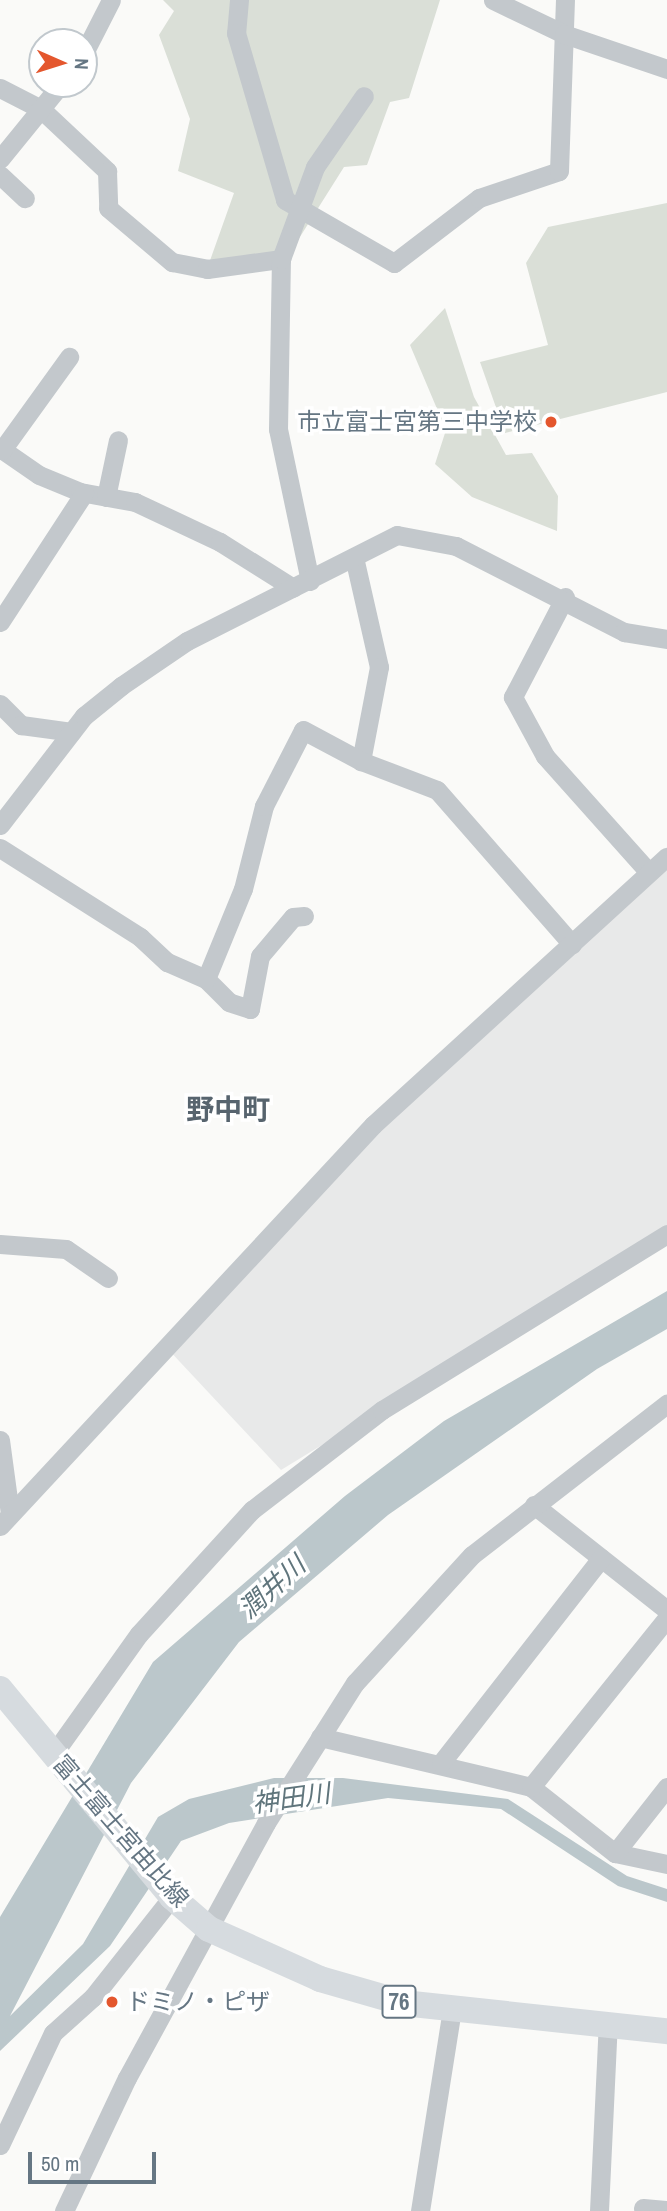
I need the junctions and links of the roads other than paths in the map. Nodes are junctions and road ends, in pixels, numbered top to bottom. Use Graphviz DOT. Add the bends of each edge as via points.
graph roads {
  1 [pos="111,0"];
  2 [pos="239,0"];
  3 [pos="494,0"];
  4 [pos="565,0"];
  5 [pos="97,28"];
  6 [pos="564,34"];
  7 [pos="667,69"];
  8 [pos="0,89"];
  9 [pos="364,96"];
  10 [pos="50,98"];
  11 [pos="41,109"];
  12 [pos="0,159"];
  13 [pos="0,175"];
  14 [pos="25,198"];
  15 [pos="299,211"];
  16 [pos="281,259"];
  17 [pos="69,357"];
  18 [pos="118,440"];
  19 [pos="1,449"];
  20 [pos="84,493"];
  21 [pos="106,497"];
  22 [pos="354,557"];
  23 [pos="301,584"];
  24 [pos="565,597"];
  25 [pos="0,622"];
  26 [pos="667,639"];
  27 [pos="0,704"];
  28 [pos="72,732"];
  29 [pos="361,761"];
  30 [pos="0,825"];
  31 [pos="0,848"];
  32 [pos="667,857"];
  33 [pos="648,871"];
  34 [pos="304,916"];
  35 [pos="572,944"];
  36 [pos="206,979"];
  37 [pos="667,1234"];
  38 [pos="0,1244"];
  39 [pos="108,1278"];
  40 [pos="667,1404"];
  41 [pos="0,1440"];
  42 [pos="534,1505"];
  43 [pos="5,1520"];
  44 [pos="601,1558"];
  45 [pos="667,1610"];
  46 [pos="667,1618"];
  47 [pos="0,1689"];
  48 [pos="315,1743"];
  49 [pos="54,1753"];
  50 [pos="441,1763"];
  51 [pos="531,1787"];
  52 [pos="667,1787"];
  53 [pos="615,1853"];
  54 [pos="667,1864"];
  55 [pos="172,1897"];
  56 [pos="209,1928"];
  57 [pos="452,2010"];
  58 [pos="608,2023"];
  59 [pos="667,2031"];
  60 [pos="0,2145"];
  61 [pos="643,2208"];
  62 [pos="667,2210"];
  63 [pos="64,2211"];
  64 [pos="420,2211"];
  65 [pos="599,2211"];
  1 -- 5 [label="street"];
  2 -- 15 [label="street" via="236,33 285,200"];
  3 -- 6 [label="street"];
  4 -- 6 [label="street"];
  6 -- 7 [label="street"];
  6 -- 15 [label="street" via="559,171 479,198 394,263"];
  8 -- 11 [label="street"];
  9 -- 15 [label="street" via="315,167"];
  10 -- 11 [label="street"];
  11 -- 12 [label="street"];
  11 -- 16 [label="street" via="107,171 108,208 172,262 207,269"];
  13 -- 14 [label="street"];
  15 -- 16 [label="street"];
  16 -- 23 [label="street" via="278,429"];
  17 -- 19 [label="street"];
  18 -- 21 [label="street"];
  19 -- 20 [label="street" via="39,475"];
  20 -- 21 [label="street"];
  20 -- 25 [label="street"];
  21 -- 23 [label="street" via="135,502"];
  22 -- 23 [label="street"];
  22 -- 24 [label="street" via="397,535 425,536"];
  22 -- 29 [label="street" via="379,667"];
  23 -- 28 [label="street" via="187,640 121,686"];
  24 -- 26 [label="street" via="624,632"];
  24 -- 33 [label="street" via="513,698 545,756"];
  27 -- 28 [label="street" via="21,724"];
  28 -- 30 [label="street"];
  29 -- 35 [label="street" via="443,795"];
  29 -- 36 [label="street" via="303,730 264,806 243,889"];
  31 -- 36 [label="street" via="140,937 167,962"];
  32 -- 33 [label="street"];
  33 -- 35 [label="street"];
  34 -- 36 [label="street" via="293,917 260,956 250,1009 229,1002"];
  35 -- 43 [label="street" via="373,1125"];
  37 -- 49 [label="street" via="382,1410 262,1501 139,1634"];
  38 -- 39 [label="street" via="66,1249"];
  40 -- 42 [label="street"];
  41 -- 43 [label="street"];
  42 -- 44 [label="street"];
  42 -- 48 [label="street" via="417,1609"];
  44 -- 45 [label="street"];
  44 -- 50 [label="street"];
  46 -- 51 [label="street"];
  47 -- 49 [label="main road, 富士富士宮由比線 / 76"];
  48 -- 50 [label="street"];
  48 -- 56 [label="street"];
  49 -- 55 [label="main road, 富士富士宮由比線 / 76"];
  50 -- 51 [label="street"];
  51 -- 53 [label="street"];
  52 -- 53 [label="street"];
  53 -- 54 [label="street"];
  55 -- 56 [label="main road, 富士富士宮由比線 / 76"];
  55 -- 60 [label="street" via="93,1997 53,2033"];
  56 -- 57 [label="main road, 富士富士宮由比線 / 76" via="358,1992"];
  56 -- 63 [label="street"];
  57 -- 58 [label="main road, 富士富士宮由比線 / 76"];
  57 -- 64 [label="street"];
  58 -- 59 [label="main road, 富士富士宮由比線 / 76"];
  58 -- 65 [label="street"];
  61 -- 62 [label="street"];
}
